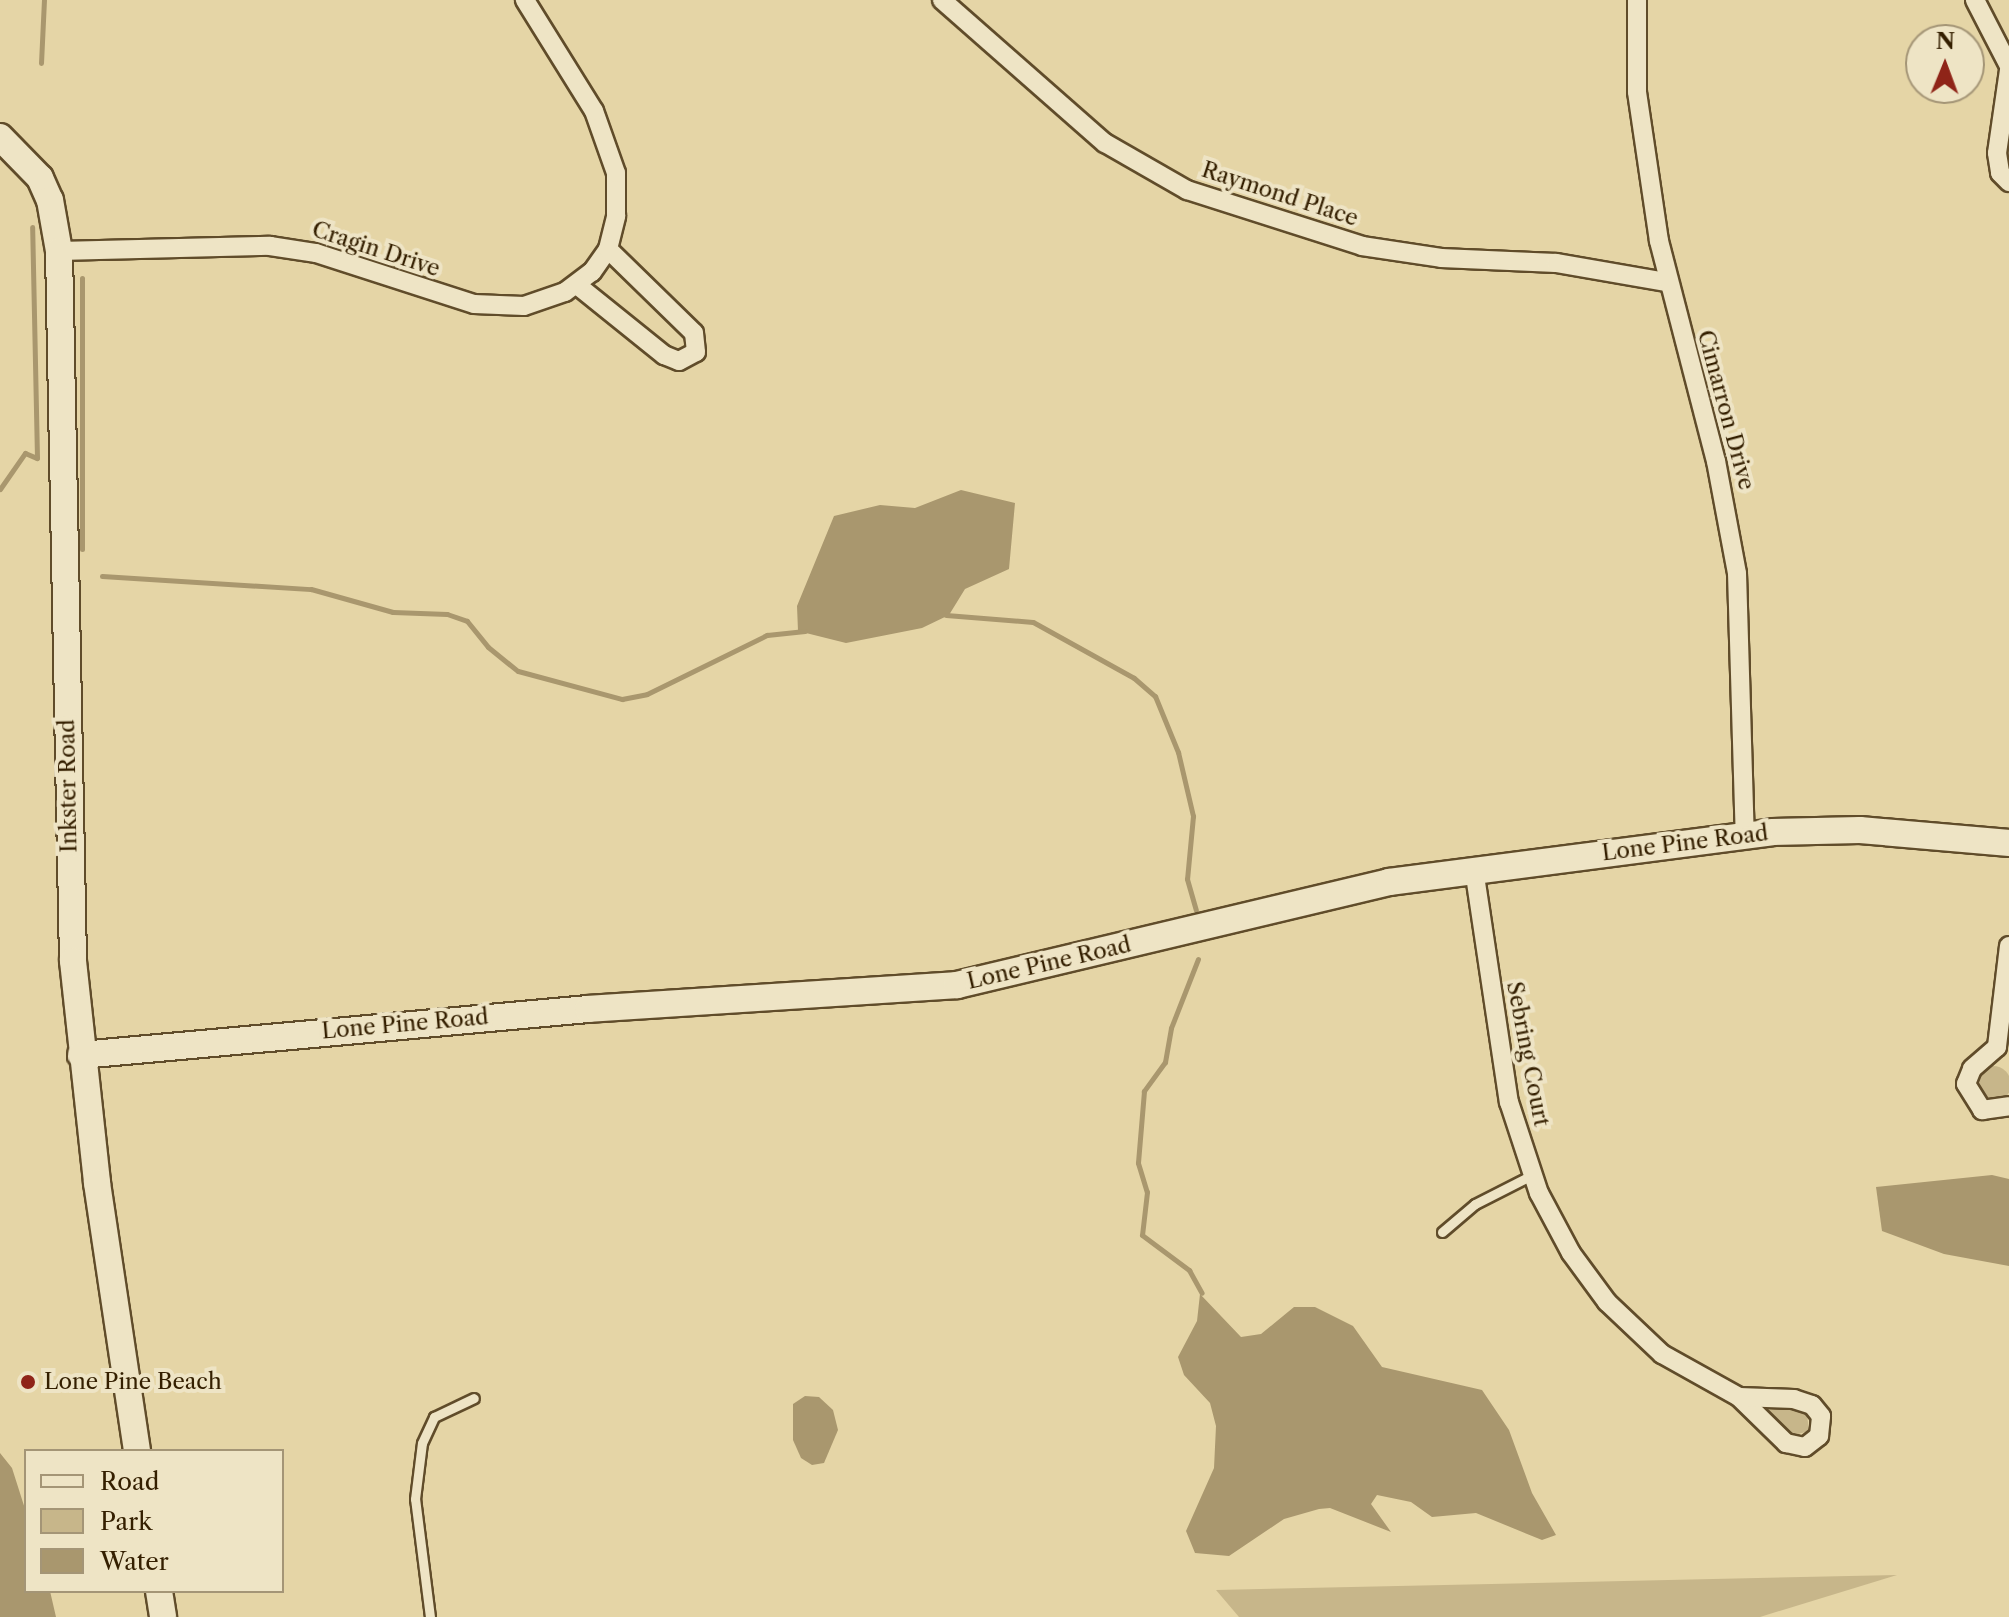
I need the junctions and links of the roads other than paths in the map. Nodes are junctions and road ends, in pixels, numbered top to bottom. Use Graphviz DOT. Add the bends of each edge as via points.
graph roads {
  1 [pos="525,0"];
  2 [pos="942,0"];
  3 [pos="1637,0"];
  4 [pos="1975,0"];
  5 [pos="2009,68"];
  6 [pos="0,137"];
  7 [pos="2009,182"];
  8 [pos="608,249"];
  9 [pos="59,251"];
  10 [pos="1666,282"];
  11 [pos="577,285"];
  12 [pos="1745,836"];
  13 [pos="2009,843"];
  14 [pos="1474,869"];
  15 [pos="2009,946"];
  16 [pos="2003,1054"];
  17 [pos="81,1055"];
  18 [pos="2009,1106"];
  19 [pos="1532,1175"];
  20 [pos="1442,1232"];
  21 [pos="1739,1397"];
  22 [pos="474,1398"];
  23 [pos="137,1449"];
  24 [pos="159,1593"];
  25 [pos="163,1617"];
  26 [pos="430,1617"];
  1 -- 8 [label="street" via="589,102 610,148 618,192"];
  2 -- 10 [label="street, Raymond Place" via="1105,143 1187,190 1293,228 1374,248 1441,258 1556,263"];
  3 -- 10 [label="street, Cimarron Drive" via="1637,92"];
  4 -- 5 [label="street"];
  5 -- 7 [label="street" via="1997,153 2000,173"];
  6 -- 9 [label="street, Inkster Road" via="40,178 50,200"];
  8 -- 11 [label="street, Cragin Drive"];
  8 -- 11 [label="street" via="694,333 696,352 679,361 664,355"];
  9 -- 11 [label="street, Cragin Drive" via="293,248 460,301 505,307 539,303"];
  9 -- 17 [label="street, Inkster Road" via="69,839"];
  10 -- 12 [label="street, Cimarron Drive" via="1697,387 1734,549 1742,631"];
  12 -- 13 [label="street, Lone Pine Road" via="1860,830"];
  12 -- 14 [label="street, Lone Pine Road"];
  14 -- 17 [label="street, Lone Pine Road" via="1346,890 957,985 497,1017"];
  14 -- 19 [label="street, Sebring Court" via="1504,1081"];
  15 -- 16 [label="street"];
  16 -- 18 [label="street" via="1972,1069 1966,1084 1982,1110"];
  17 -- 23 [label="street, Inkster Road"];
  19 -- 20 [label="lane" via="1475,1204"];
  19 -- 21 [label="street, Sebring Court" via="1571,1253 1623,1319 1676,1364"];
  22 -- 26 [label="lane" via="434,1417 422,1443 415,1499"];
  24 -- 25 [label="street"];
}
